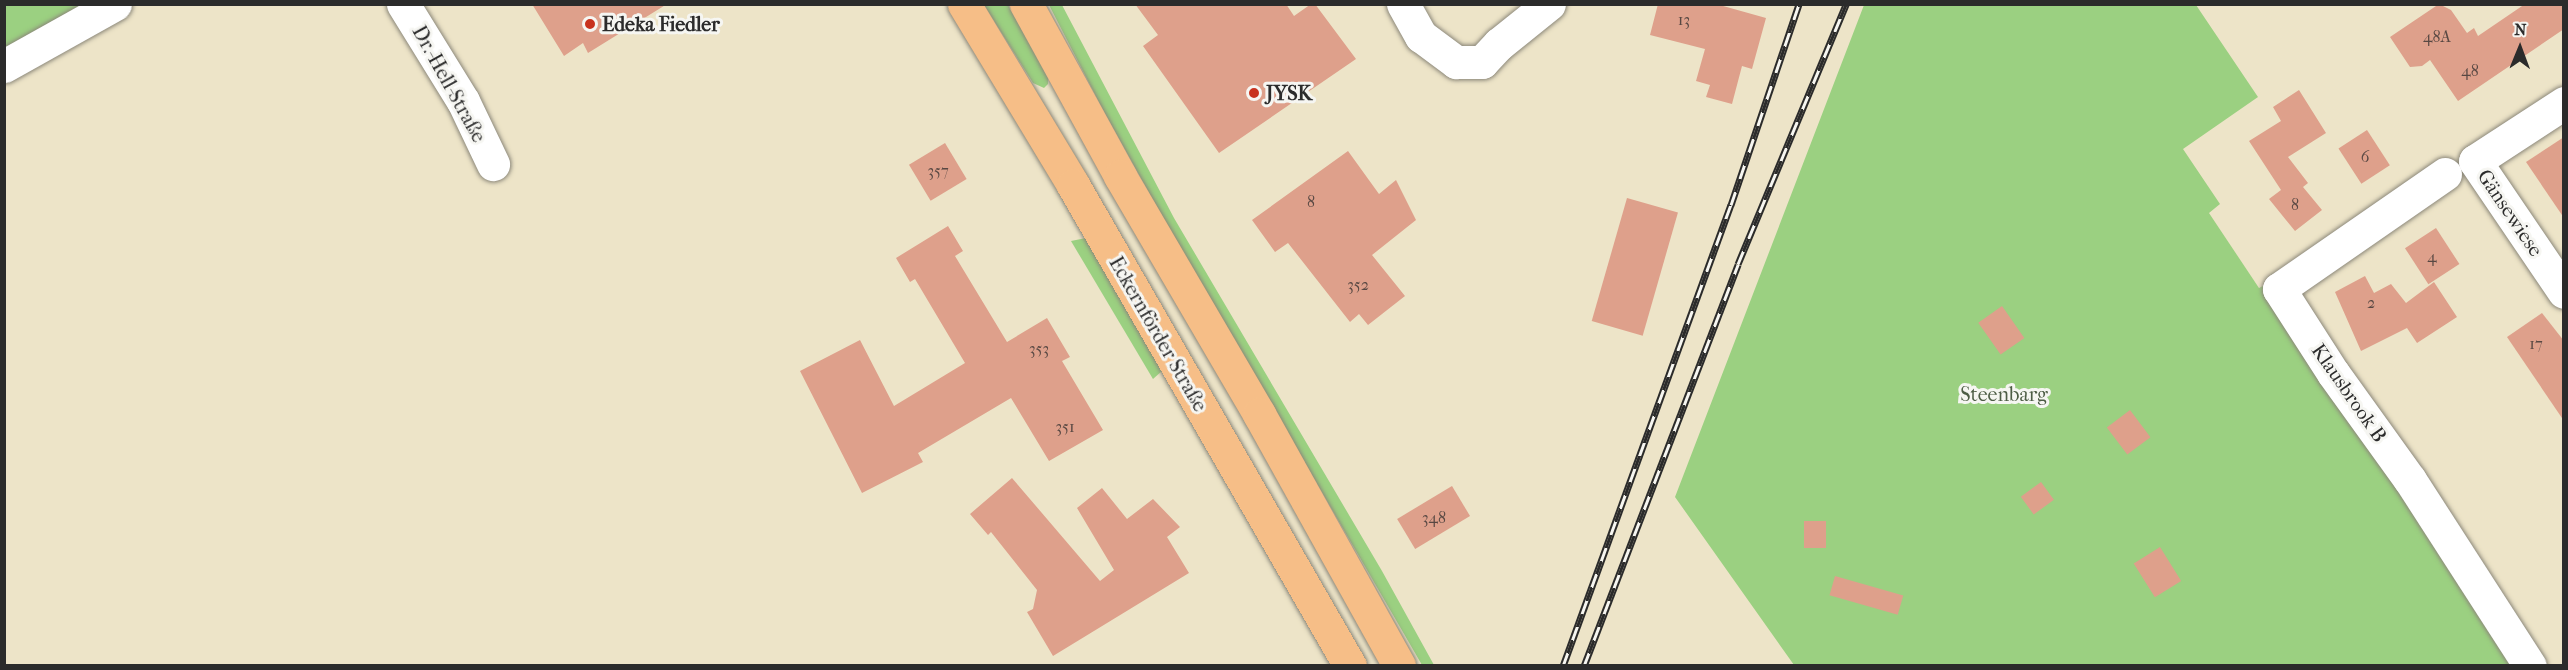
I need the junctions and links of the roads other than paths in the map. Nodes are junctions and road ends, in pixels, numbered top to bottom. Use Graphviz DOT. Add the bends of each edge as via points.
graph roads {
  1 [pos="115,4"];
  2 [pos="403,4"];
  3 [pos="964,4"];
  4 [pos="1026,4"];
  5 [pos="1403,4"];
  6 [pos="1549,4"];
  7 [pos="4,66"];
  8 [pos="2564,103"];
  9 [pos="492,164"];
  10 [pos="2445,174"];
  11 [pos="2564,292"];
  12 [pos="1350,666"];
  13 [pos="1399,666"];
  14 [pos="2530,666"];
  1 -- 7 [label="street"];
  2 -- 9 [label="street, Dr.-Hell-Straße" via="463,100"];
  3 -- 12 [label="main road, Eckernförder Straße"];
  4 -- 13 [label="main road"];
  5 -- 6 [label="street" via="1421,36 1456,62 1482,62 1498,44"];
  8 -- 11 [label="street, Gänsewiese" via="2475,161"];
  10 -- 14 [label="street, Klausbrook B" via="2279,289 2410,480"];
}
